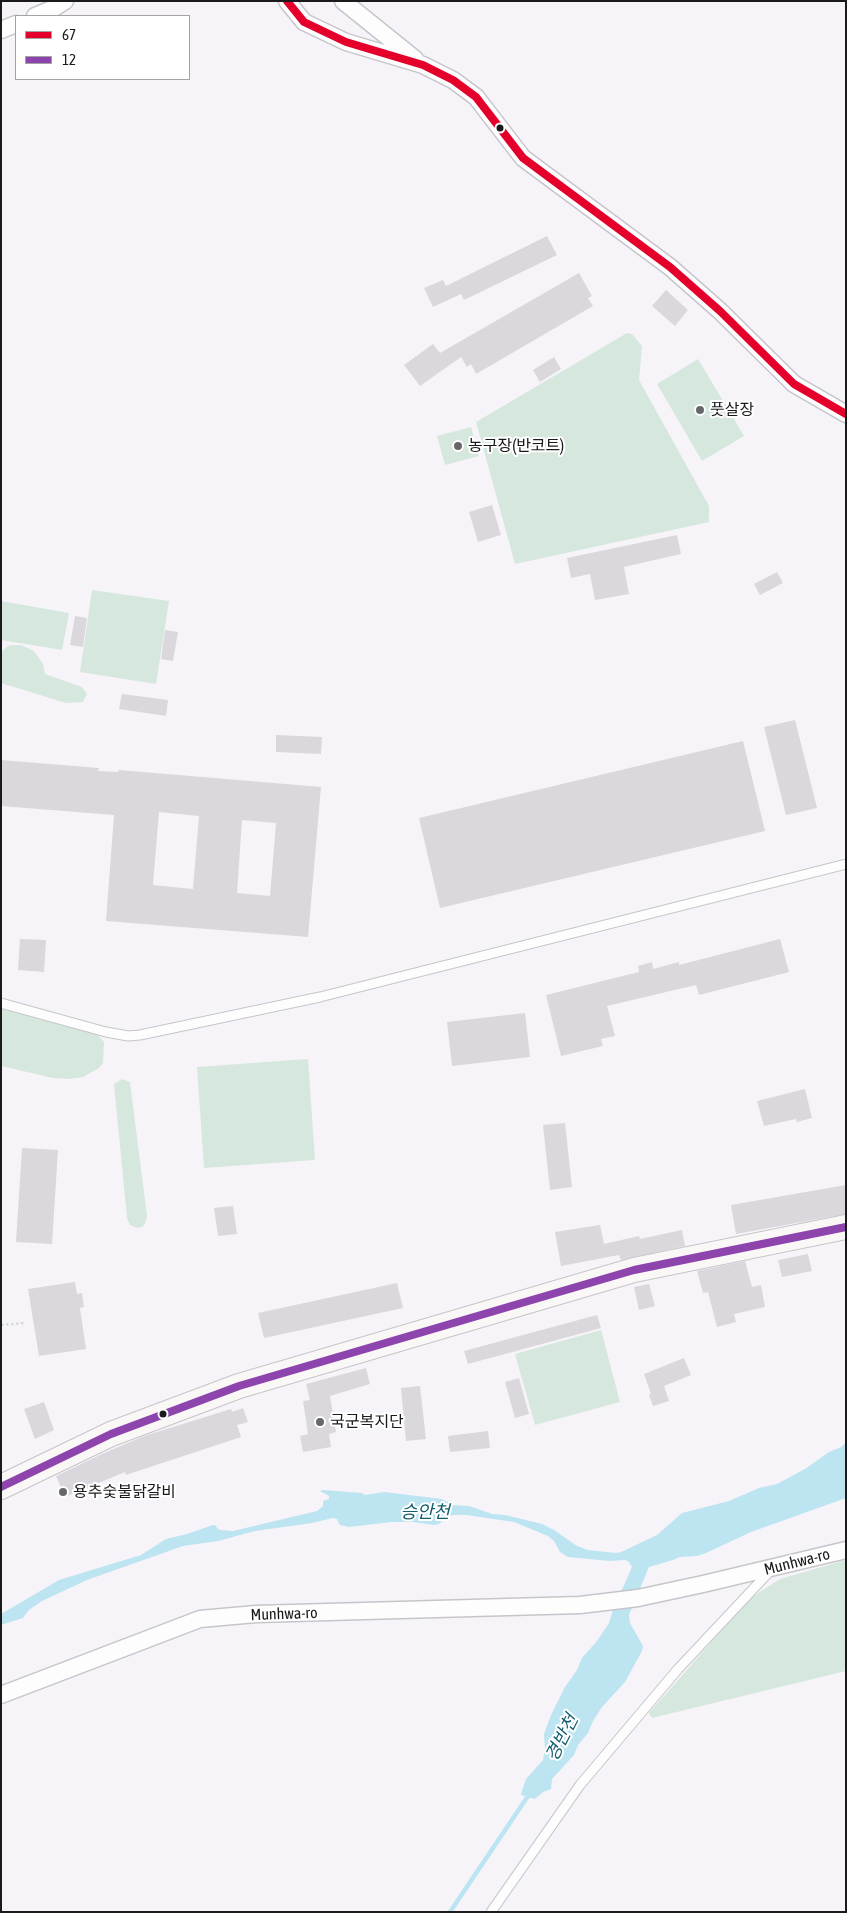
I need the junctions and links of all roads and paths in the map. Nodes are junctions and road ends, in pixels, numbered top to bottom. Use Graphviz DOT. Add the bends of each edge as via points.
graph roads {
  1 [pos="65,1"];
  2 [pos="287,1"];
  3 [pos="343,1"];
  4 [pos="37,15"];
  5 [pos="15,24"];
  6 [pos="1,30"];
  7 [pos="424,65"];
  8 [pos="846,414"];
  9 [pos="846,864"];
  10 [pos="1,1003"];
  11 [pos="846,1226"];
  12 [pos="25,1323"];
  13 [pos="1,1325"];
  14 [pos="1,1487"];
  15 [pos="846,1550"];
  16 [pos="773,1568"];
  17 [pos="1,1695"];
  18 [pos="491,1912"];
  1 -- 4 [label="street"];
  2 -- 7 [label="street" via="304,22 346,42"];
  3 -- 7 [label="street"];
  5 -- 6 [label="street"];
  7 -- 8 [label="street" via="476,97 524,158 670,266 794,384"];
  9 -- 10 [label="lane" via="320,997 140,1036 106,1032"];
  11 -- 14 [label="street" via="634,1270 239,1386 111,1434"];
  12 -- 13 [label="path"];
  15 -- 16 [label="street, Munhwa-ro"];
  16 -- 17 [label="street, Munhwa-ro" via="638,1598 580,1605 256,1614 200,1619"];
  16 -- 18 [label="lane" via="678,1669 580,1785"];
}
